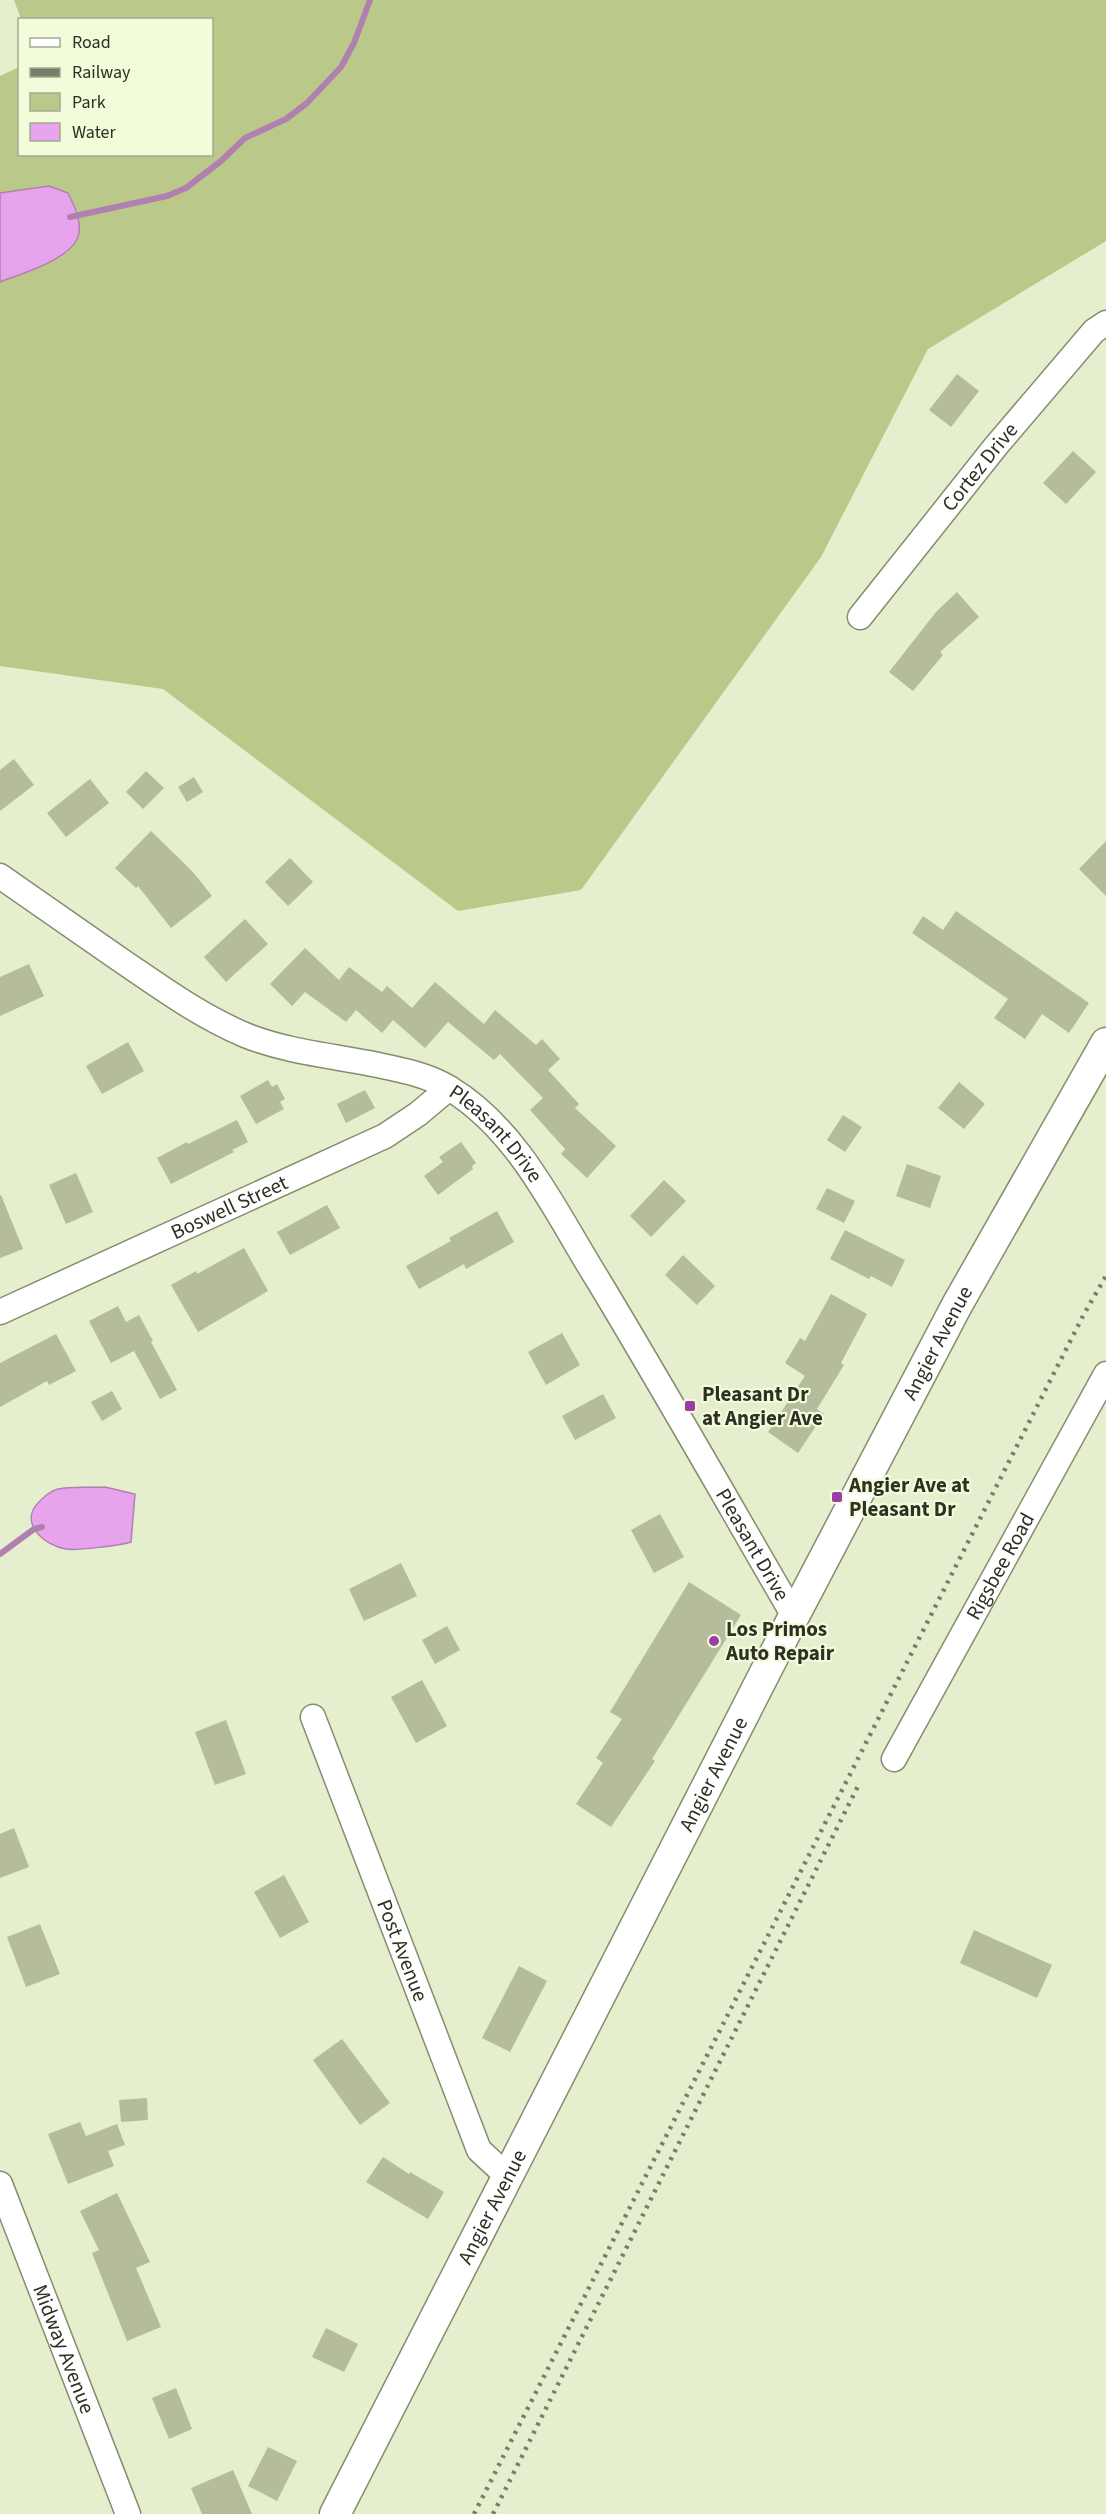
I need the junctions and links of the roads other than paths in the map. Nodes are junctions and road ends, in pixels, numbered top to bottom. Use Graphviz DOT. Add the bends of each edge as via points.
graph roads {
  1 [pos="1106,323"];
  2 [pos="860,617"];
  3 [pos="4,884"];
  4 [pos="1106,1043"];
  5 [pos="449,1088"];
  6 [pos="0,1312"];
  7 [pos="1106,1374"];
  8 [pos="794,1616"];
  9 [pos="313,1717"];
  10 [pos="894,1759"];
  11 [pos="506,2175"];
  12 [pos="0,2184"];
  13 [pos="128,2514"];
  14 [pos="334,2514"];
  1 -- 2 [label="street, Cortez Drive" via="1094,331 996,446"];
  3 -- 5 [label="street, Pleasant Drive" via="180,1000 245,1035 278,1046 407,1071"];
  4 -- 8 [label="main road, Angier Avenue" via="957,1305"];
  5 -- 6 [label="street, Boswell Street" via="385,1136"];
  5 -- 8 [label="street, Pleasant Drive" via="486,1117 525,1163 648,1364"];
  7 -- 10 [label="street, Rigsbee Road"];
  8 -- 11 [label="main road, Angier Avenue"];
  9 -- 11 [label="street, Post Avenue" via="479,2150"];
  11 -- 14 [label="main road, Angier Avenue"];
  12 -- 13 [label="street, Midway Avenue"];
}
